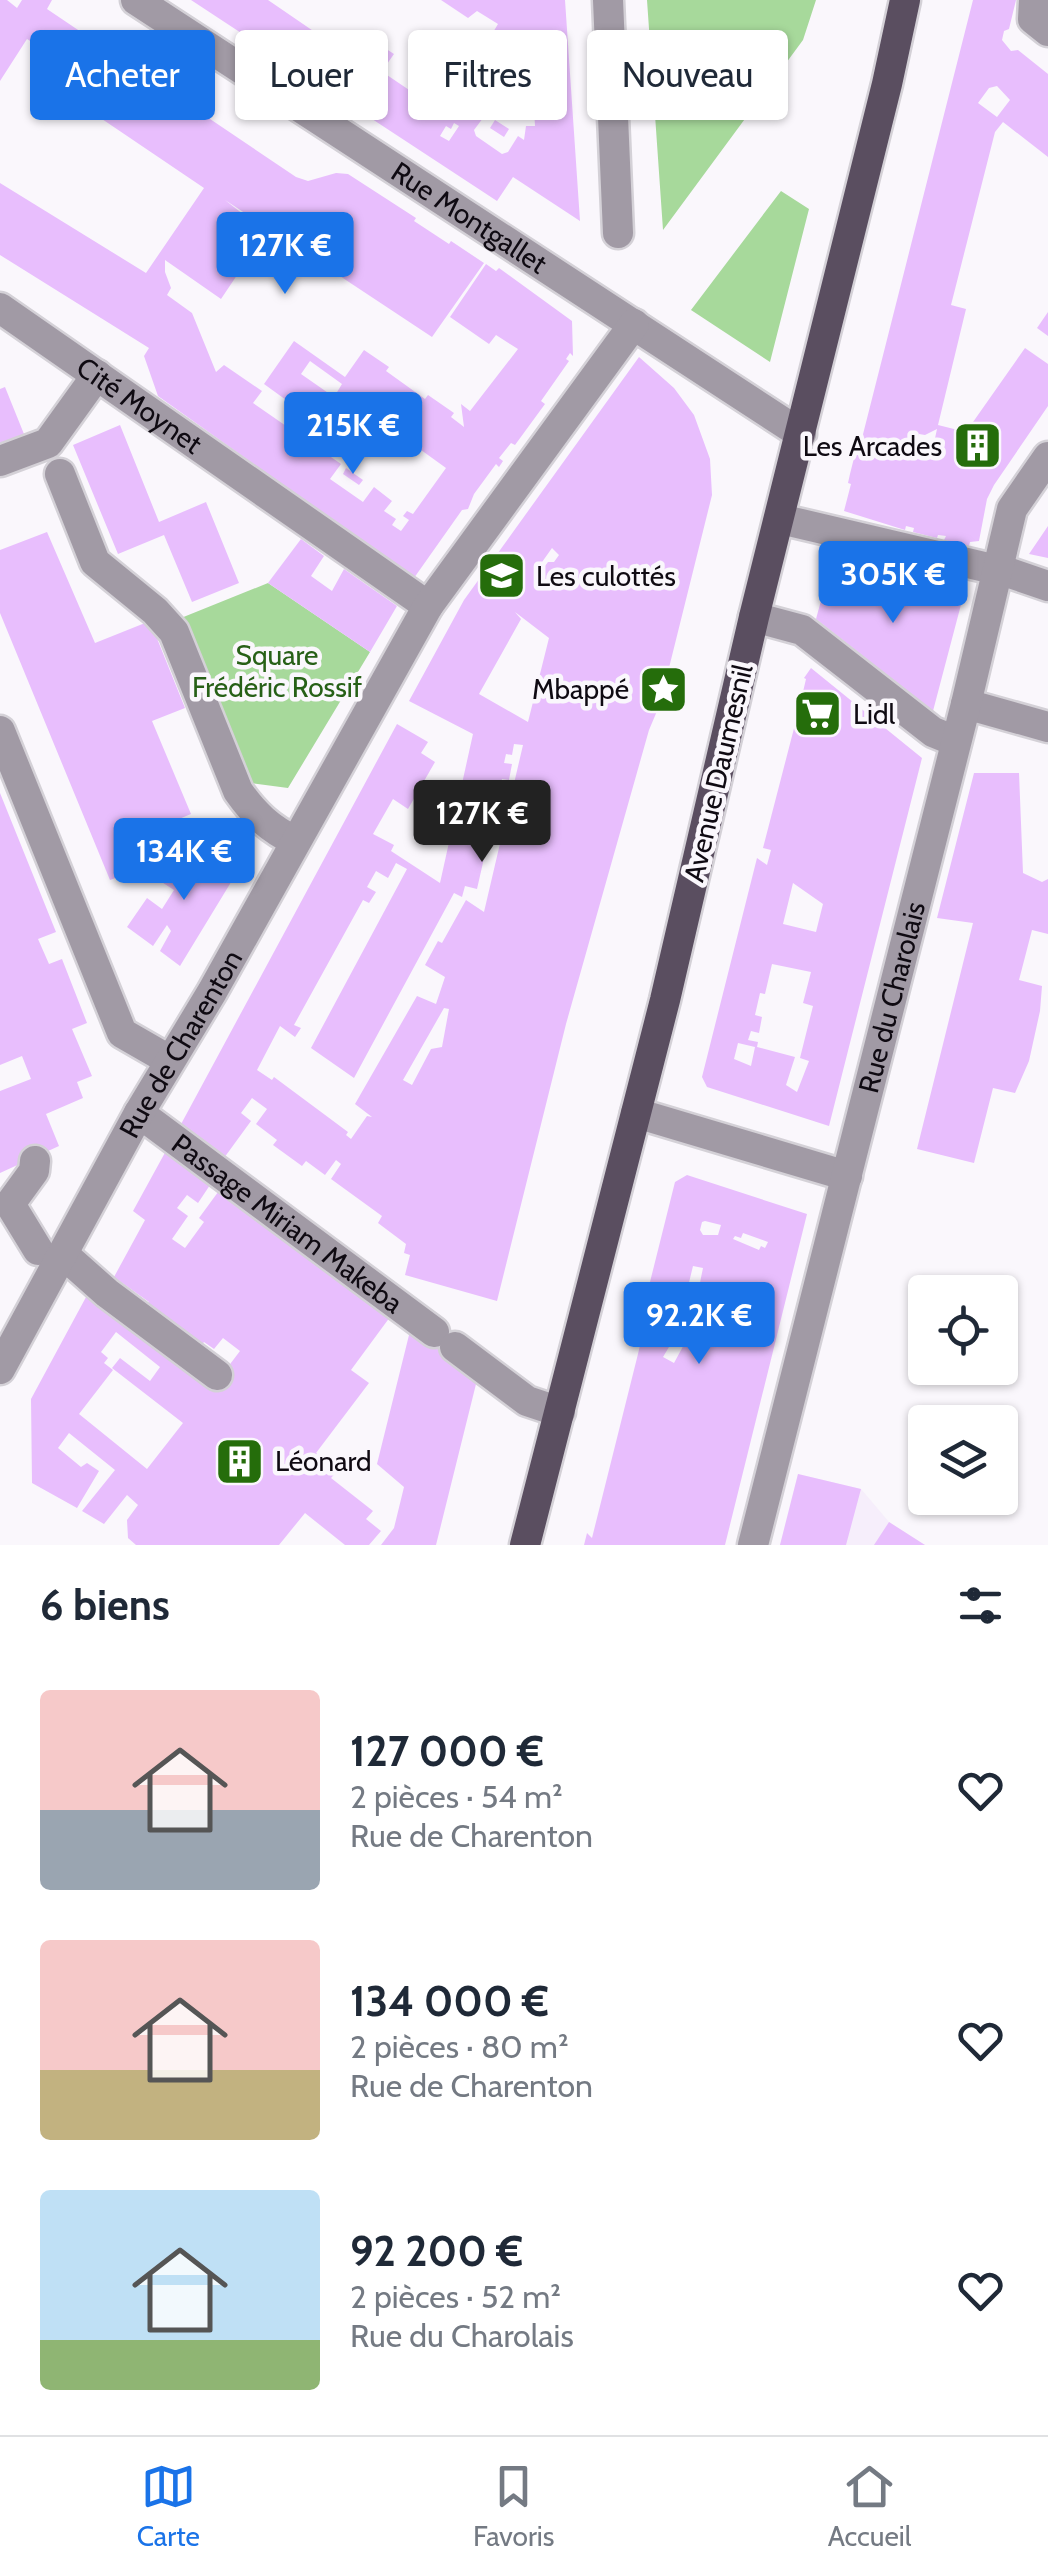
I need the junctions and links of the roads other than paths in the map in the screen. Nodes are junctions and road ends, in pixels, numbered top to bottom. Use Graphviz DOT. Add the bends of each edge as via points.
graph roads {
  1 [pos="136,0"];
  2 [pos="608,0"];
  3 [pos="905,0"];
  4 [pos="1034,0"];
  5 [pos="1048,31"];
  6 [pos="618,233"];
  7 [pos="0,308"];
  8 [pos="634,324"];
  9 [pos="97,375"];
  10 [pos="801,434"];
  11 [pos="1048,456"];
  12 [pos="0,461"];
  13 [pos="60,474"];
  14 [pos="780,519"];
  15 [pos="996,569"];
  16 [pos="1048,586"];
  17 [pos="428,606"];
  18 [pos="754,617"];
  19 [pos="966,704"];
  20 [pos="1048,726"];
  21 [pos="0,730"];
  22 [pos="955,741"];
  23 [pos="8,767"];
  24 [pos="295,841"];
  25 [pos="169,1060"];
  26 [pos="139,1113"];
  27 [pos="636,1113"];
  28 [pos="36,1161"];
  29 [pos="847,1176"];
  30 [pos="0,1227"];
  31 [pos="53,1256"];
  32 [pos="0,1368"];
  33 [pos="217,1375"];
  34 [pos="560,1412"];
  35 [pos="525,1545"];
  36 [pos="753,1545"];
  1 -- 8 [label="street, Rue Montgallet"];
  2 -- 6 [label="street"];
  3 -- 10 [label="main road, Avenue Daumesnil"];
  4 -- 5 [label="street" via="1032,19"];
  7 -- 9 [label="street, Cité Moynet"];
  8 -- 10 [label="street, Rue Montgallet"];
  8 -- 17 [label="street, Rue de Charenton"];
  9 -- 12 [label="street" via="48,442"];
  9 -- 17 [label="street, Cité Moynet"];
  10 -- 14 [label="main road, Avenue Daumesnil"];
  11 -- 15 [label="street, Rue du Charolais" via="1012,509"];
  13 -- 24 [label="street" via="95,562 174,632 238,791 274,830"];
  14 -- 15 [label="street"];
  14 -- 18 [label="main road, Avenue Daumesnil"];
  15 -- 16 [label="street"];
  15 -- 19 [label="street, Rue du Charolais"];
  17 -- 24 [label="street, Rue de Charenton"];
  18 -- 22 [label="street" via="802,630 933,732"];
  18 -- 27 [label="main road, Avenue Daumesnil"];
  19 -- 20 [label="street"];
  19 -- 22 [label="street, Rue du Charolais"];
  21 -- 23 [label="street"];
  22 -- 29 [label="street, Rue du Charolais"];
  23 -- 25 [label="street" via="122,1034"];
  24 -- 25 [label="street, Rue de Charenton"];
  25 -- 26 [label="street, Rue de Charenton"];
  26 -- 31 [label="street, Rue de Charenton"];
  26 -- 34 [label="street, Passage Miriam Makeba" via="528,1401"];
  27 -- 29 [label="street"];
  27 -- 34 [label="main road, Avenue Daumesnil"];
  28 -- 31 [label="street" via="10,1204"];
  29 -- 36 [label="street, Rue du Charolais"];
  30 -- 31 [label="street"];
  31 -- 32 [label="street, Rue de Charenton"];
  31 -- 33 [label="street"];
  34 -- 35 [label="main road, Avenue Daumesnil"];
}
